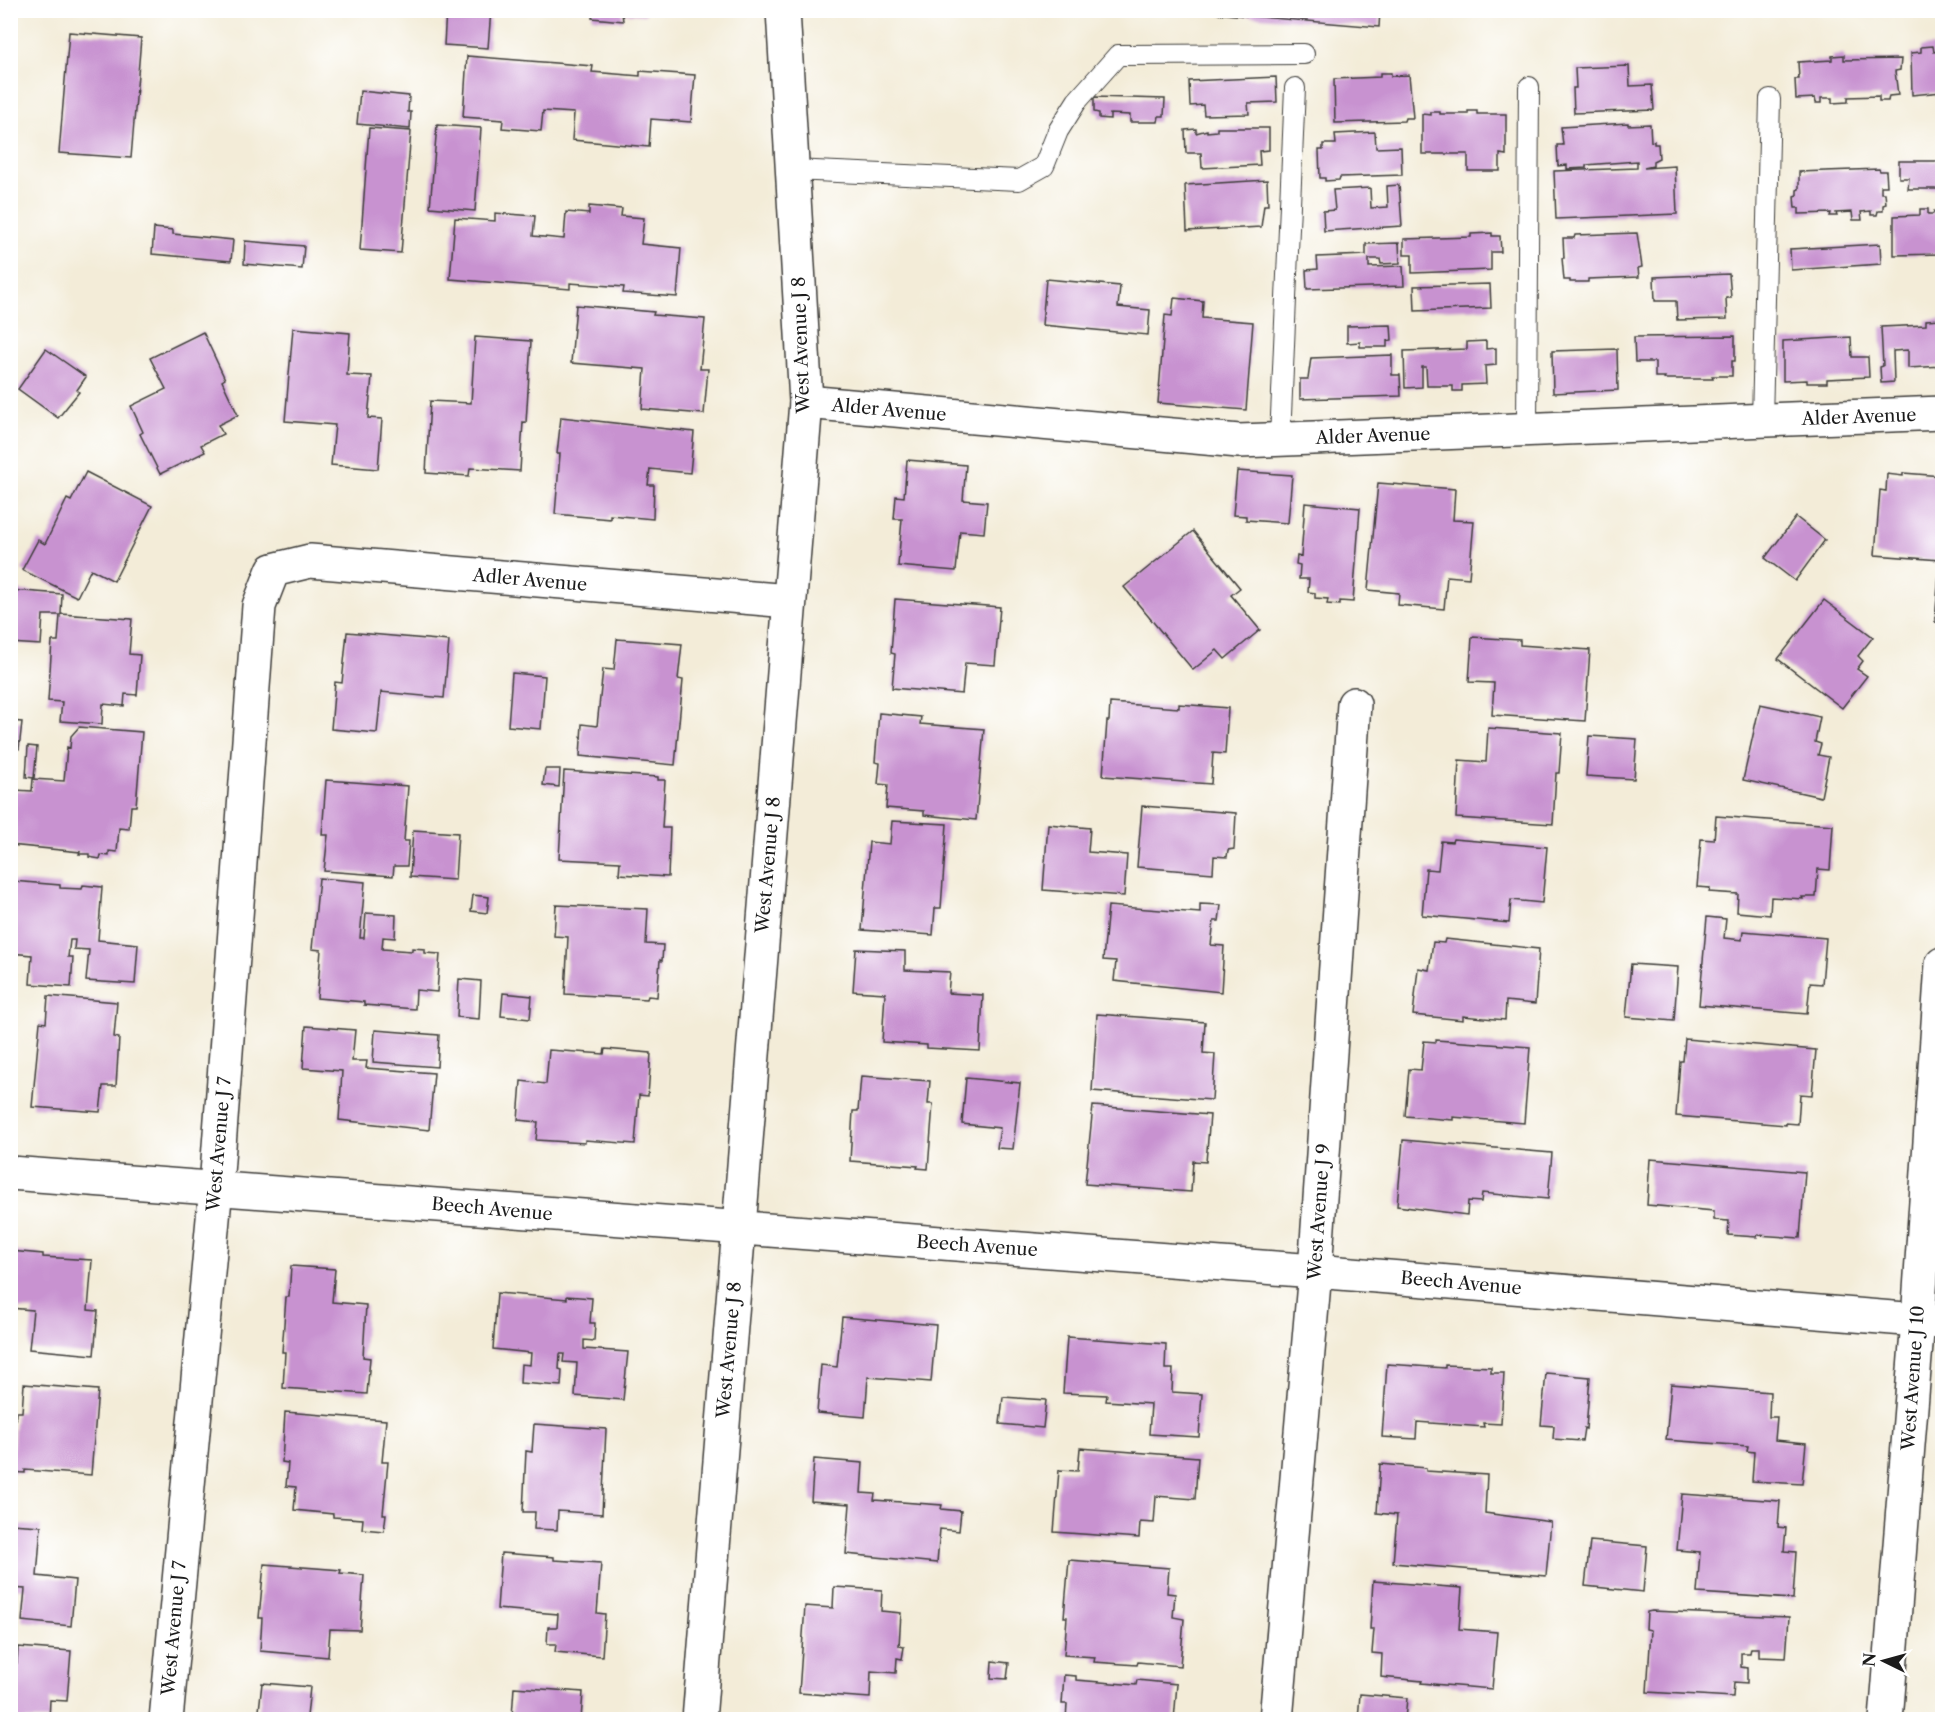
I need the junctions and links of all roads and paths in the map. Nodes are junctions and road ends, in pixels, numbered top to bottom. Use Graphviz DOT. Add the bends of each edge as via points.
graph roads {
  1 [pos="783,10"];
  2 [pos="1304,54"];
  3 [pos="1529,87"];
  4 [pos="1294,88"];
  5 [pos="1770,99"];
  6 [pos="792,170"];
  7 [pos="806,402"];
  8 [pos="1942,413"];
  9 [pos="1762,420"];
  10 [pos="1527,430"];
  11 [pos="1280,440"];
  12 [pos="273,570"];
  13 [pos="789,601"];
  14 [pos="1354,704"];
  15 [pos="1942,964"];
  16 [pos="10,1173"];
  17 [pos="216,1187"];
  18 [pos="739,1229"];
  19 [pos="1316,1271"];
  20 [pos="1930,1321"];
  21 [pos="166,1719"];
  22 [pos="699,1719"];
  23 [pos="1276,1719"];
  24 [pos="1886,1719"];
  1 -- 6 [label="street, West Avenue J 8"];
  2 -- 6 [label="lane" via="1118,55 1077,101 1058,131 1044,166 1019,180"];
  3 -- 10 [label="lane"];
  4 -- 11 [label="lane"];
  5 -- 9 [label="lane"];
  6 -- 7 [label="street, West Avenue J 8"];
  7 -- 11 [label="street, Alder Avenue" via="1239,441"];
  7 -- 13 [label="street, West Avenue J 8"];
  8 -- 9 [label="street, Alder Avenue"];
  9 -- 10 [label="street, Alder Avenue"];
  10 -- 11 [label="street, Alder Avenue"];
  12 -- 13 [label="street, Adler Avenue" via="310,561"];
  12 -- 17 [label="street, West Avenue J 7" via="259,606"];
  13 -- 18 [label="street, West Avenue J 8"];
  14 -- 19 [label="street, West Avenue J 9"];
  15 -- 20 [label="street, West Avenue J 10"];
  16 -- 17 [label="street, Beech Avenue"];
  17 -- 18 [label="street, Beech Avenue"];
  17 -- 21 [label="street, West Avenue J 7"];
  18 -- 19 [label="street, Beech Avenue"];
  18 -- 22 [label="street, West Avenue J 8"];
  19 -- 20 [label="street, Beech Avenue"];
  19 -- 23 [label="street, West Avenue J 9"];
  20 -- 24 [label="street, West Avenue J 10"];
}
